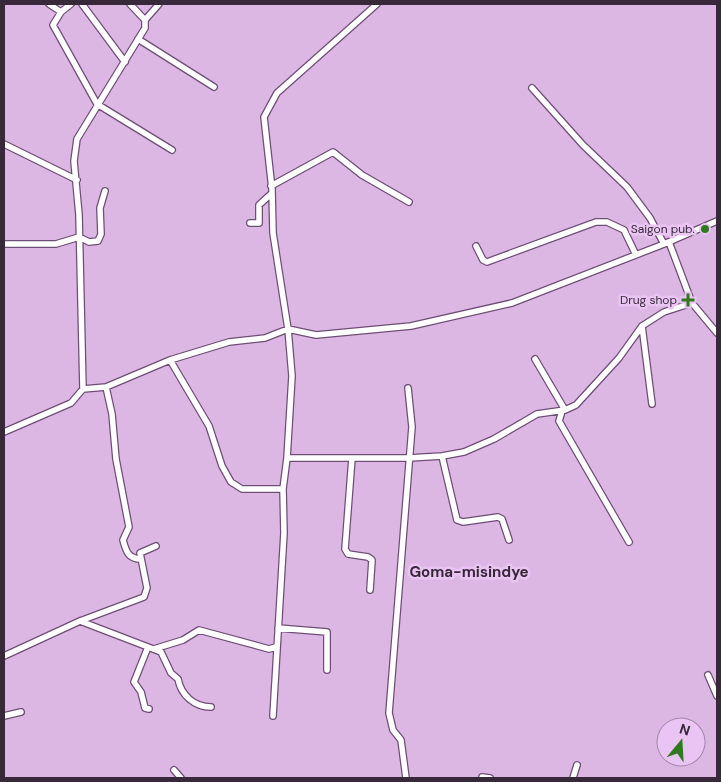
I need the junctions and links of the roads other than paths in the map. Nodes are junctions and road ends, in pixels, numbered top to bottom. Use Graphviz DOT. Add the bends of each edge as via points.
graph roads {
  1 [pos="49,4"];
  2 [pos="71,4"];
  3 [pos="82,4"];
  4 [pos="130,4"];
  5 [pos="159,4"];
  6 [pos="377,4"];
  7 [pos="61,12"];
  8 [pos="145,20"];
  9 [pos="138,39"];
  10 [pos="124,62"];
  11 [pos="214,87"];
  12 [pos="532,88"];
  13 [pos="97,104"];
  14 [pos="4,144"];
  15 [pos="172,150"];
  16 [pos="77,180"];
  17 [pos="272,190"];
  18 [pos="105,191"];
  19 [pos="409,202"];
  20 [pos="717,221"];
  21 [pos="250,223"];
  22 [pos="79,237"];
  23 [pos="666,243"];
  24 [pos="4,244"];
  25 [pos="476,246"];
  26 [pos="636,255"];
  27 [pos="692,303"];
  28 [pos="642,326"];
  29 [pos="288,329"];
  30 [pos="717,332"];
  31 [pos="535,359"];
  32 [pos="170,360"];
  33 [pos="106,387"];
  34 [pos="408,388"];
  35 [pos="83,389"];
  36 [pos="652,404"];
  37 [pos="564,410"];
  38 [pos="4,432"];
  39 [pos="442,456"];
  40 [pos="287,458"];
  41 [pos="352,458"];
  42 [pos="409,458"];
  43 [pos="283,489"];
  44 [pos="509,540"];
  45 [pos="629,542"];
  46 [pos="156,546"];
  47 [pos="141,559"];
  48 [pos="370,590"];
  49 [pos="80,621"];
  50 [pos="278,628"];
  51 [pos="276,647"];
  52 [pos="151,648"];
  53 [pos="4,656"];
  54 [pos="327,670"];
  55 [pos="708,676"];
  56 [pos="717,696"];
  57 [pos="211,707"];
  58 [pos="149,709"];
  59 [pos="21,712"];
  60 [pos="4,716"];
  61 [pos="273,716"];
  62 [pos="577,764"];
  63 [pos="174,770"];
  64 [pos="482,777"];
  65 [pos="181,778"];
  66 [pos="406,778"];
  67 [pos="490,778"];
  68 [pos="572,778"];
  1 -- 7 [label="street"];
  2 -- 7 [label="street"];
  3 -- 10 [label="street"];
  4 -- 8 [label="street"];
  5 -- 8 [label="street"];
  6 -- 17 [label="street" via="274,96 264,120"];
  7 -- 13 [label="street" via="53,25"];
  8 -- 9 [label="street" via="145,28"];
  9 -- 10 [label="street"];
  9 -- 11 [label="street"];
  10 -- 13 [label="street"];
  12 -- 23 [label="street" via="583,145 627,187"];
  13 -- 15 [label="street"];
  13 -- 16 [label="street" via="77,139 74,161"];
  14 -- 16 [label="street"];
  16 -- 22 [label="street"];
  17 -- 19 [label="street" via="333,152 371,180"];
  17 -- 21 [label="street" via="259,205 259,223"];
  17 -- 29 [label="street" via="273,233"];
  18 -- 22 [label="street" via="100,208 99,240 89,242"];
  20 -- 23 [label="street"];
  22 -- 24 [label="street" via="56,244"];
  22 -- 35 [label="street"];
  23 -- 26 [label="street"];
  23 -- 27 [label="street"];
  25 -- 26 [label="street" via="487,262 601,221 624,230"];
  26 -- 29 [label="street" via="512,303 435,322 316,335"];
  27 -- 28 [label="street" via="664,312"];
  27 -- 30 [label="street"];
  28 -- 36 [label="street"];
  28 -- 37 [label="street" via="592,390 576,405"];
  29 -- 32 [label="street" via="265,338 229,342"];
  29 -- 40 [label="street" via="292,376"];
  31 -- 37 [label="street"];
  32 -- 33 [label="street"];
  32 -- 43 [label="street" via="209,426 222,466 231,482 242,489"];
  33 -- 35 [label="street"];
  33 -- 47 [label="street" via="129,526 123,540 127,554"];
  34 -- 42 [label="street" via="412,427"];
  35 -- 38 [label="street" via="71,403"];
  37 -- 39 [label="street" via="537,414 494,439 464,452"];
  37 -- 45 [label="street" via="559,421"];
  39 -- 42 [label="street"];
  39 -- 44 [label="street" via="458,520 498,517 502,519"];
  40 -- 41 [label="street"];
  40 -- 43 [label="street"];
  41 -- 42 [label="street"];
  41 -- 48 [label="street" via="345,549 348,554 372,560"];
  42 -- 66 [label="street" via="389,713 393,730 401,740"];
  43 -- 50 [label="street" via="284,533"];
  46 -- 47 [label="street" via="142,550"];
  47 -- 49 [label="street" via="146,595"];
  49 -- 52 [label="street"];
  49 -- 53 [label="street"];
  50 -- 51 [label="street"];
  50 -- 54 [label="street" via="327,632"];
  51 -- 52 [label="street" via="264,648 199,630 182,640"];
  51 -- 61 [label="street"];
  52 -- 57 [label="street" via="163,654 170,673 178,679 180,689 190,700 198,706"];
  52 -- 58 [label="street" via="134,682 141,692 145,708"];
  55 -- 56 [label="street"];
  59 -- 60 [label="street"];
  62 -- 68 [label="street"];
  63 -- 65 [label="street"];
  64 -- 67 [label="street"];
}
